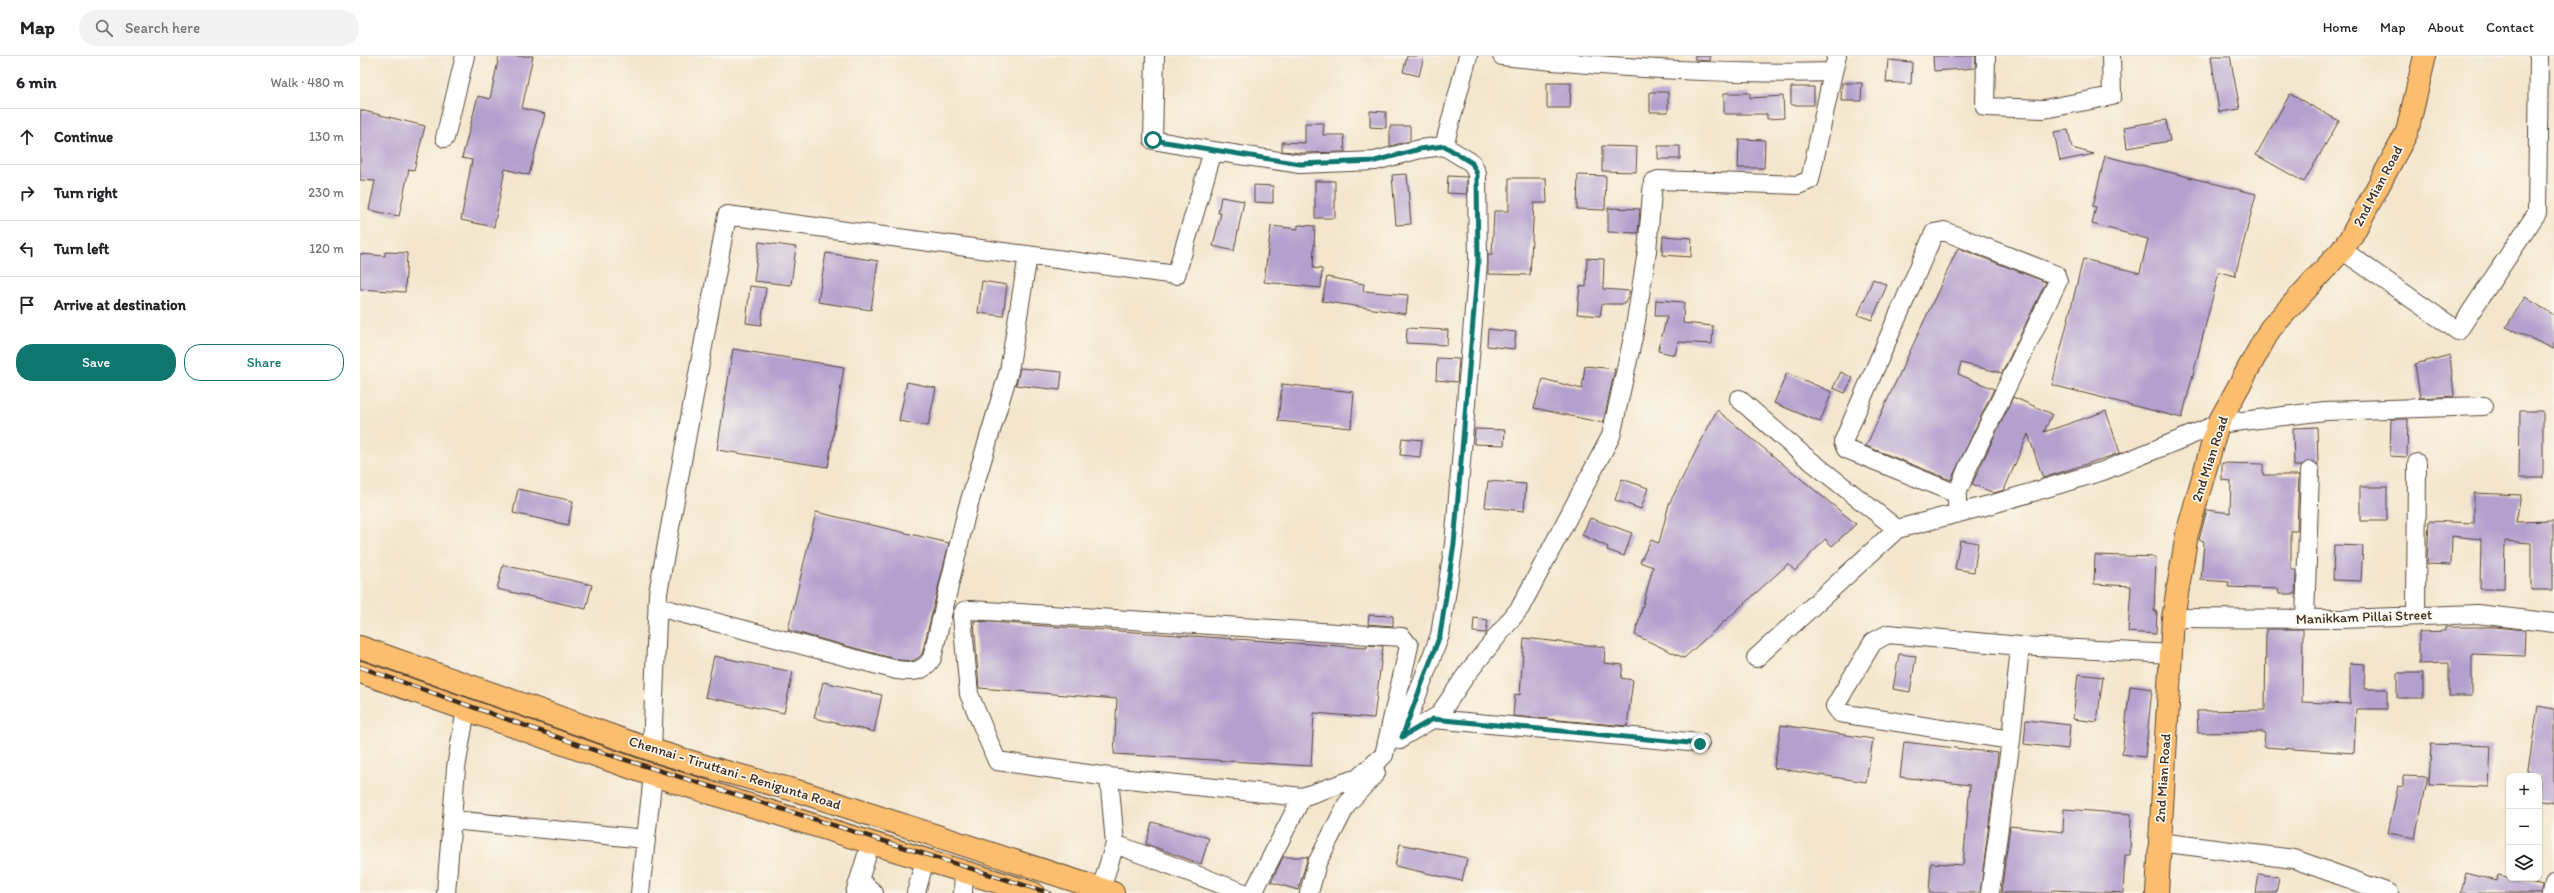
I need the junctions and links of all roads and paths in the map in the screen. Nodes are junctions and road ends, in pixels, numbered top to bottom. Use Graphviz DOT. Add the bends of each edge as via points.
graph roads {
  1 [pos="465,56"];
  2 [pos="1155,56"];
  3 [pos="1468,56"];
  4 [pos="1502,56"];
  5 [pos="1986,56"];
  6 [pos="2111,56"];
  7 [pos="2424,56"];
  8 [pos="2539,56"];
  9 [pos="1835,64"];
  10 [pos="445,138"];
  11 [pos="1444,146"];
  12 [pos="1213,151"];
  13 [pos="2342,250"];
  14 [pos="1028,255"];
  15 [pos="1739,399"];
  16 [pos="2484,406"];
  17 [pos="2218,424"];
  18 [pos="2417,463"];
  19 [pos="2310,471"];
  20 [pos="1957,494"];
  21 [pos="1957,514"];
  22 [pos="1897,529"];
  23 [pos="658,607"];
  24 [pos="2416,616"];
  25 [pos="2173,618"];
  26 [pos="2305,619"];
  27 [pos="2554,623"];
  28 [pos="2020,646"];
  29 [pos="360,648"];
  30 [pos="2172,654"];
  31 [pos="1756,658"];
  32 [pos="360,672"];
  33 [pos="506,698"];
  34 [pos="466,709"];
  35 [pos="1433,719"];
  36 [pos="499,721"];
  37 [pos="1402,737"];
  38 [pos="2011,740"];
  39 [pos="1700,744"];
  40 [pos="652,750"];
  41 [pos="653,775"];
  42 [pos="1109,777"];
  43 [pos="1302,797"];
  44 [pos="452,820"];
  45 [pos="646,839"];
  46 [pos="870,842"];
  47 [pos="2159,842"];
  48 [pos="1115,844"];
  49 [pos="925,859"];
  50 [pos="964,871"];
  51 [pos="2554,883"];
  52 [pos="857,886"];
  53 [pos="1107,891"];
  54 [pos="446,893"];
  55 [pos="640,893"];
  56 [pos="874,893"];
  57 [pos="916,893"];
  58 [pos="963,893"];
  59 [pos="1032,893"];
  60 [pos="1244,893"];
  61 [pos="1253,893"];
  62 [pos="1309,893"];
  63 [pos="1990,893"];
  64 [pos="2157,893"];
  65 [pos="2389,893"];
  66 [pos="2552,893"];
  1 -- 10 [label="street"];
  2 -- 12 [label="street" via="1153,140"];
  3 -- 11 [label="street"];
  4 -- 9 [label="street" via="1672,72"];
  5 -- 6 [label="street" via="1985,107 2044,109 2112,96"];
  7 -- 13 [label="main road, 2nd Mian Road" via="2407,132"];
  8 -- 13 [label="street" via="2537,213 2458,331"];
  9 -- 35 [label="street" via="1810,180 1798,185 1658,180 1652,182 1647,251 1634,333 1611,436 1520,608 1466,675 1439,715"];
  11 -- 12 [label="street" via="1420,149 1375,161 1300,164"];
  11 -- 37 [label="street" via="1472,163 1477,174 1478,263 1454,544 1440,635"];
  12 -- 14 [label="street" via="1176,275"];
  13 -- 17 [label="main road, 2nd Mian Road" via="2270,329"];
  14 -- 23 [label="street" via="727,215 658,593"];
  14 -- 23 [label="street" via="1009,371 967,510 932,658 926,668 915,672 897,670"];
  15 -- 22 [label="street" via="1802,454"];
  16 -- 17 [label="street" via="2325,411"];
  17 -- 21 [label="street" via="2103,471"];
  17 -- 25 [label="main road, 2nd Mian Road" via="2188,534"];
  18 -- 24 [label="street"];
  19 -- 26 [label="street"];
  20 -- 20 [label="street" via="2058,282 2056,275 1944,231 1934,233 1843,442 1846,449"];
  20 -- 21 [label="street"];
  21 -- 22 [label="street"];
  22 -- 31 [label="street"];
  23 -- 40 [label="street"];
  24 -- 26 [label="street, Manikkam Pillai Street"];
  24 -- 27 [label="street, Manikkam Pillai Street" via="2477,614"];
  25 -- 26 [label="street, Manikkam Pillai Street"];
  25 -- 30 [label="main road, 2nd Mian Road"];
  28 -- 30 [label="street"];
  28 -- 38 [label="street"];
  28 -- 38 [label="street" via="1888,634 1873,642 1835,706 1840,713"];
  29 -- 33 [label="main road, Chennai - Tiruttani - Renigunta Road"];
  30 -- 47 [label="main road, 2nd Mian Road"];
  32 -- 34 [label="main road, Chennai - Tiruttani - Renigunta Road"];
  33 -- 36 [label="main road"];
  33 -- 40 [label="main road, Chennai - Tiruttani - Renigunta Road"];
  34 -- 36 [label="main road, Chennai - Tiruttani - Renigunta Road"];
  34 -- 44 [label="street" via="456,768"];
  35 -- 37 [label="street"];
  35 -- 39 [label="street"];
  36 -- 41 [label="main road, Chennai - Tiruttani - Renigunta Road"];
  37 -- 62 [label="street" via="1388,762 1347,804 1317,863"];
  38 -- 63 [label="street"];
  40 -- 53 [label="main road, Chennai - Tiruttani - Renigunta Road" via="708,768 801,792"];
  41 -- 45 [label="street"];
  41 -- 46 [label="main road, Chennai - Tiruttani - Renigunta Road"];
  42 -- 43 [label="street"];
  42 -- 43 [label="street" via="997,761 969,694 962,616 964,611 1402,637 1409,646 1384,756 1358,778"];
  42 -- 48 [label="street"];
  43 -- 61 [label="street"];
  44 -- 45 [label="street"];
  44 -- 54 [label="street"];
  45 -- 55 [label="street"];
  46 -- 49 [label="main road, Chennai - Tiruttani - Renigunta Road"];
  46 -- 52 [label="street"];
  47 -- 64 [label="main road, 2nd Mian Road"];
  47 -- 65 [label="street" via="2294,859"];
  48 -- 53 [label="street"];
  48 -- 60 [label="street"];
  49 -- 50 [label="main road, Chennai - Tiruttani - Renigunta Road"];
  49 -- 57 [label="street"];
  50 -- 58 [label="street"];
  50 -- 59 [label="main road, Chennai - Tiruttani - Renigunta Road"];
  51 -- 66 [label="street"];
  52 -- 56 [label="street"];
}
